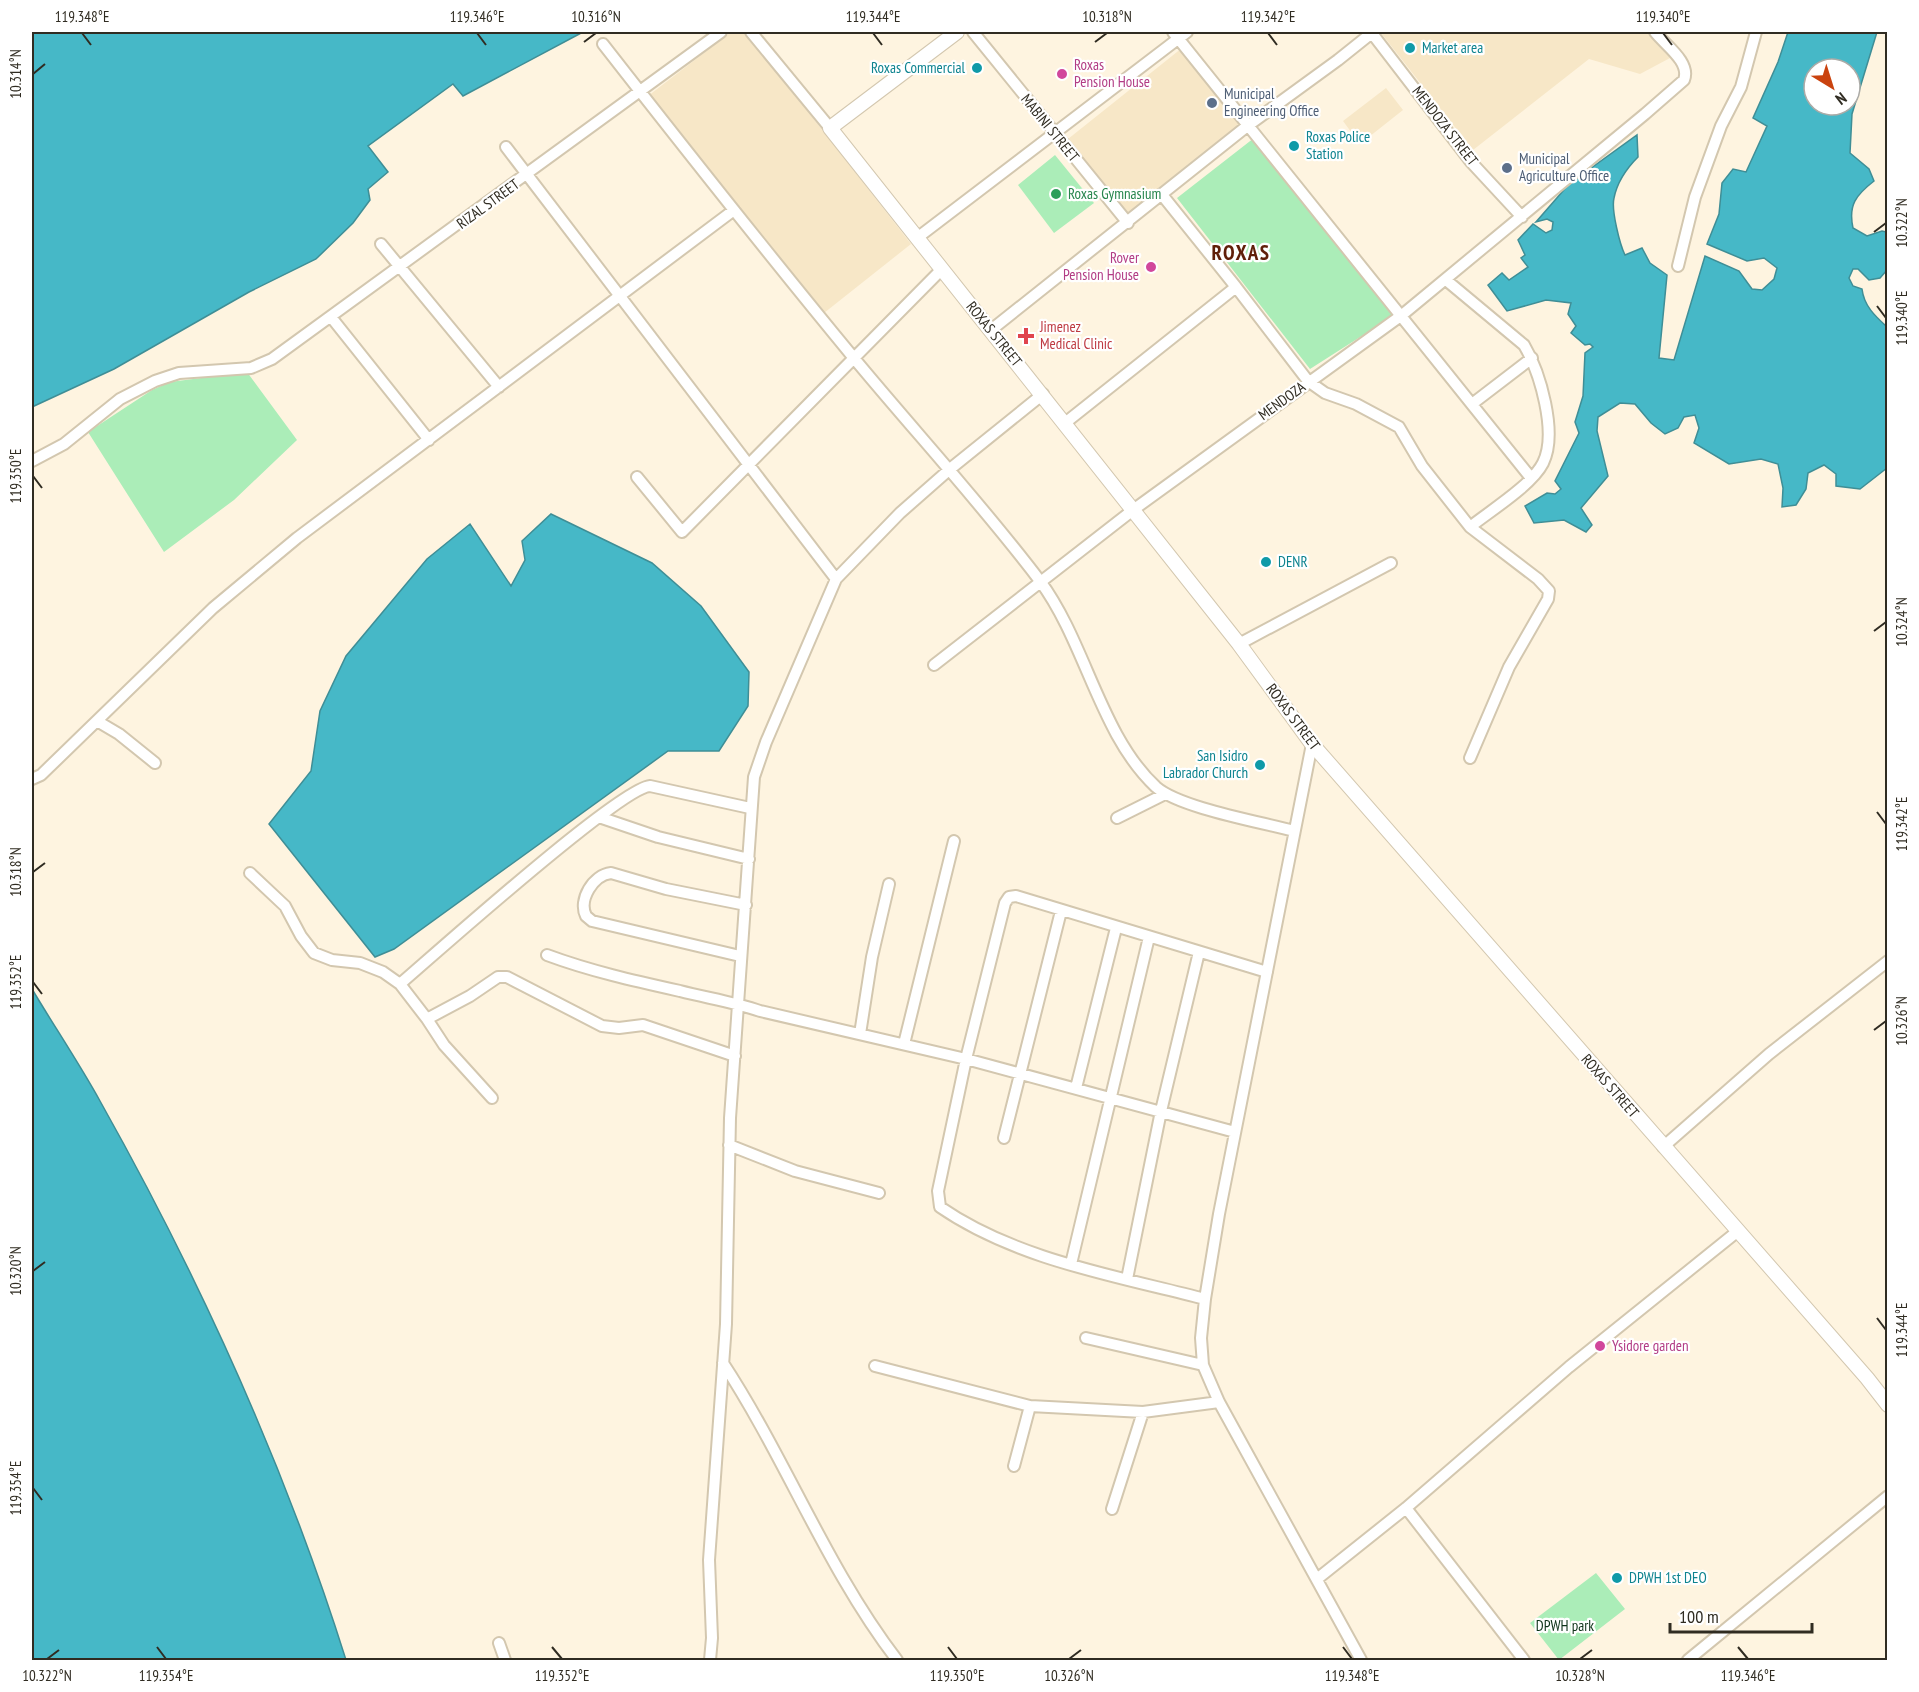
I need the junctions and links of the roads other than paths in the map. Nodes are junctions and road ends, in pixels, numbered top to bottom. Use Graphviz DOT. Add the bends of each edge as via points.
graph roads {
  1 [pos="721,32"];
  2 [pos="752,32"];
  3 [pos="957,32"];
  4 [pos="973,32"];
  5 [pos="1372,32"];
  6 [pos="1655,32"];
  7 [pos="1756,32"];
  8 [pos="1179,34"];
  9 [pos="603,44"];
  10 [pos="640,91"];
  11 [pos="830,128"];
  12 [pos="1246,128"];
  13 [pos="1054,134"];
  14 [pos="506,147"];
  15 [pos="529,174"];
  16 [pos="1163,196"];
  17 [pos="734,210"];
  18 [pos="1522,218"];
  19 [pos="1128,223"];
  20 [pos="917,238"];
  21 [pos="381,244"];
  22 [pos="1678,266"];
  23 [pos="399,268"];
  24 [pos="942,269"];
  25 [pos="1446,280"];
  26 [pos="1236,287"];
  27 [pos="619,297"];
  28 [pos="1402,315"];
  29 [pos="331,317"];
  30 [pos="991,330"];
  31 [pos="1532,358"];
  32 [pos="855,359"];
  33 [pos="1308,381"];
  34 [pos="499,387"];
  35 [pos="1043,394"];
  36 [pos="1472,404"];
  37 [pos="1065,423"];
  38 [pos="429,440"];
  39 [pos="32,461"];
  40 [pos="749,464"];
  41 [pos="950,469"];
  42 [pos="637,477"];
  43 [pos="1531,478"];
  44 [pos="1133,510"];
  45 [pos="1470,527"];
  46 [pos="1391,563"];
  47 [pos="836,579"];
  48 [pos="1041,583"];
  49 [pos="1239,644"];
  50 [pos="934,665"];
  51 [pos="97,721"];
  52 [pos="1312,744"];
  53 [pos="1470,758"];
  54 [pos="155,763"];
  55 [pos="32,779"];
  56 [pos="1165,794"];
  57 [pos="750,808"];
  58 [pos="599,818"];
  59 [pos="1117,818"];
  60 [pos="1294,831"];
  61 [pos="954,841"];
  62 [pos="749,859"];
  63 [pos="250,873"];
  64 [pos="889,884"];
  65 [pos="746,905"];
  66 [pos="1061,911"];
  67 [pos="1116,928"];
  68 [pos="1149,937"];
  69 [pos="1199,952"];
  70 [pos="547,955"];
  71 [pos="740,956"];
  72 [pos="1887,961"];
  73 [pos="1267,972"];
  74 [pos="400,984"];
  75 [pos="736,1003"];
  76 [pos="427,1019"];
  77 [pos="860,1034"];
  78 [pos="904,1044"];
  79 [pos="735,1056"];
  80 [pos="966,1059"];
  81 [pos="1021,1073"];
  82 [pos="1076,1088"];
  83 [pos="492,1098"];
  84 [pos="1109,1098"];
  85 [pos="1161,1111"];
  86 [pos="1235,1132"];
  87 [pos="1004,1138"];
  88 [pos="729,1145"];
  89 [pos="1663,1147"];
  90 [pos="879,1193"];
  91 [pos="1738,1231"];
  92 [pos="1071,1264"];
  93 [pos="1127,1279"];
  94 [pos="1205,1299"];
  95 [pos="1086,1338"];
  96 [pos="723,1363"];
  97 [pos="1203,1365"];
  98 [pos="875,1366"];
  99 [pos="1219,1402"];
  100 [pos="1887,1405"];
  101 [pos="1030,1406"];
  102 [pos="1143,1412"];
  103 [pos="1014,1466"];
  104 [pos="1887,1496"];
  105 [pos="1406,1508"];
  106 [pos="1112,1509"];
  107 [pos="1317,1579"];
  108 [pos="499,1644"];
  109 [pos="505,1660"];
  110 [pos="710,1660"];
  111 [pos="897,1660"];
  112 [pos="1361,1660"];
  113 [pos="1524,1660"];
  114 [pos="1688,1660"];
  1 -- 10 [label="street, RIZAL STREET"];
  2 -- 11 [label="street"];
  3 -- 11 [label="main road"];
  4 -- 13 [label="street, MABINI STREET"];
  5 -- 12 [label="street"];
  5 -- 18 [label="street, MENDOZA STREET" via="1471,162"];
  6 -- 18 [label="street, MENDOZA" via="1684,64 1684,80"];
  7 -- 22 [label="street" via="1741,87 1721,126 1695,197"];
  8 -- 12 [label="street"];
  8 -- 13 [label="street"];
  9 -- 10 [label="street"];
  10 -- 15 [label="street, RIZAL STREET"];
  10 -- 17 [label="street"];
  11 -- 20 [label="main road, ROXAS STREET"];
  12 -- 16 [label="street"];
  12 -- 28 [label="street"];
  13 -- 19 [label="street, MABINI STREET"];
  13 -- 20 [label="street"];
  14 -- 15 [label="street"];
  15 -- 23 [label="street, RIZAL STREET"];
  15 -- 27 [label="street"];
  16 -- 19 [label="street"];
  16 -- 26 [label="street"];
  17 -- 27 [label="street"];
  17 -- 32 [label="street"];
  18 -- 25 [label="street, MENDOZA"];
  19 -- 30 [label="street"];
  20 -- 24 [label="main road, ROXAS STREET"];
  21 -- 23 [label="street"];
  23 -- 29 [label="street, RIZAL STREET"];
  23 -- 34 [label="street"];
  24 -- 30 [label="main road, ROXAS STREET"];
  24 -- 32 [label="street"];
  25 -- 28 [label="street, MENDOZA"];
  25 -- 31 [label="street" via="1516,336"];
  26 -- 33 [label="street"];
  26 -- 37 [label="street"];
  27 -- 34 [label="street"];
  27 -- 40 [label="street"];
  28 -- 33 [label="street, MENDOZA"];
  28 -- 36 [label="street"];
  29 -- 38 [label="street"];
  29 -- 39 [label="street, RIZAL STREET" via="272,359 251,368 179,373 155,381 120,399 64,444"];
  30 -- 35 [label="main road, ROXAS STREET"];
  31 -- 36 [label="street"];
  31 -- 43 [label="street" via="1545,405 1547,432 1543,464"];
  32 -- 40 [label="street"];
  32 -- 41 [label="street"];
  33 -- 44 [label="street, MENDOZA"];
  33 -- 45 [label="street" via="1325,393 1399,427 1422,466"];
  34 -- 38 [label="street"];
  35 -- 37 [label="main road, ROXAS STREET"];
  35 -- 41 [label="street"];
  36 -- 43 [label="street"];
  37 -- 44 [label="main road, ROXAS STREET"];
  38 -- 51 [label="street" via="297,538 213,608"];
  40 -- 42 [label="street" via="682,532"];
  40 -- 47 [label="street"];
  41 -- 47 [label="street" via="900,513"];
  41 -- 48 [label="street"];
  43 -- 45 [label="street"];
  44 -- 48 [label="street, MENDOZA"];
  44 -- 49 [label="main road, ROXAS STREET"];
  45 -- 53 [label="street" via="1549,591 1509,667"];
  46 -- 49 [label="street"];
  47 -- 57 [label="street" via="766,742 754,777"];
  48 -- 50 [label="street, MENDOZA"];
  48 -- 56 [label="street" via="1065,622 1124,747"];
  49 -- 52 [label="main road, ROXAS STREET"];
  51 -- 54 [label="street"];
  51 -- 55 [label="street"];
  52 -- 60 [label="street"];
  52 -- 89 [label="main road, ROXAS STREET"];
  56 -- 59 [label="street"];
  56 -- 60 [label="street"];
  57 -- 58 [label="street" via="650,786 633,792"];
  57 -- 62 [label="street"];
  58 -- 62 [label="street"];
  58 -- 74 [label="street"];
  60 -- 73 [label="street"];
  61 -- 78 [label="street"];
  62 -- 65 [label="street"];
  63 -- 74 [label="street" via="285,906 314,953 322,958 360,963"];
  64 -- 77 [label="street"];
  65 -- 71 [label="street"];
  65 -- 71 [label="street" via="611,873 592,883 583,906 592,921"];
  66 -- 67 [label="street"];
  66 -- 80 [label="street" via="1016,896 1006,900"];
  66 -- 81 [label="street"];
  67 -- 68 [label="street"];
  67 -- 82 [label="street"];
  68 -- 69 [label="street"];
  68 -- 84 [label="street"];
  69 -- 73 [label="street"];
  69 -- 85 [label="street"];
  70 -- 75 [label="street" via="584,968"];
  71 -- 75 [label="street"];
  72 -- 89 [label="street" via="1768,1054"];
  73 -- 86 [label="street"];
  74 -- 76 [label="street"];
  75 -- 77 [label="street"];
  75 -- 79 [label="street"];
  76 -- 79 [label="street" via="501,976 525,984 602,1026 643,1025"];
  76 -- 83 [label="street" via="449,1052"];
  77 -- 78 [label="street"];
  78 -- 80 [label="street"];
  79 -- 88 [label="street"];
  80 -- 81 [label="street"];
  80 -- 92 [label="street" via="938,1191 940,1207 994,1236"];
  81 -- 82 [label="street"];
  81 -- 87 [label="street"];
  82 -- 84 [label="street"];
  84 -- 85 [label="street"];
  84 -- 92 [label="street"];
  85 -- 86 [label="street"];
  85 -- 93 [label="street"];
  86 -- 94 [label="street"];
  88 -- 90 [label="street" via="795,1171"];
  88 -- 96 [label="street"];
  89 -- 91 [label="main road, ROXAS STREET"];
  91 -- 100 [label="main road, ROXAS STREET"];
  91 -- 105 [label="street" via="1569,1367"];
  92 -- 93 [label="street"];
  93 -- 94 [label="street"];
  94 -- 97 [label="street"];
  95 -- 97 [label="street"];
  96 -- 110 [label="street" via="709,1560"];
  96 -- 111 [label="street" via="768,1436 859,1605"];
  97 -- 99 [label="street"];
  98 -- 101 [label="street"];
  99 -- 102 [label="street"];
  99 -- 107 [label="street"];
  101 -- 102 [label="street"];
  101 -- 103 [label="street"];
  102 -- 106 [label="street"];
  104 -- 114 [label="street"];
  105 -- 107 [label="street"];
  105 -- 113 [label="street"];
  107 -- 112 [label="street"];
  108 -- 109 [label="street"];
}
